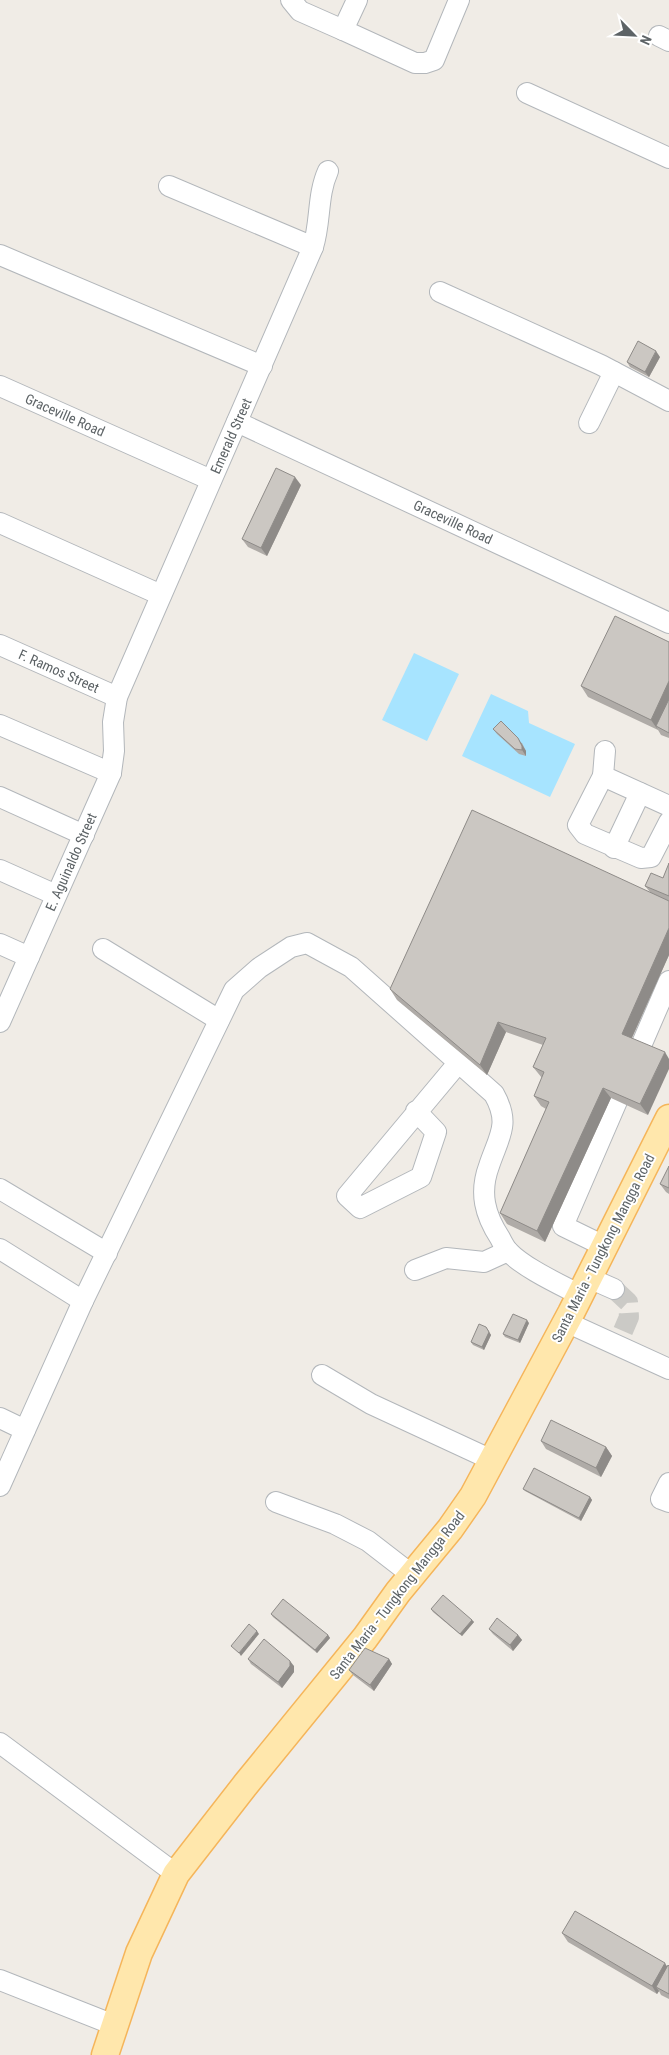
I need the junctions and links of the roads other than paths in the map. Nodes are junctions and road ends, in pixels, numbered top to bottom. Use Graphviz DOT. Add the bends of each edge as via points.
graph roads {
  1 [pos="291,0"];
  2 [pos="357,0"];
  3 [pos="459,0"];
  4 [pos="343,30"];
  5 [pos="527,93"];
  6 [pos="669,158"];
  7 [pos="328,171"];
  8 [pos="169,186"];
  9 [pos="314,247"];
  10 [pos="0,254"];
  11 [pos="440,292"];
  12 [pos="262,366"];
  13 [pos="614,372"];
  14 [pos="0,386"];
  15 [pos="669,401"];
  16 [pos="237,422"];
  17 [pos="589,423"];
  18 [pos="211,480"];
  19 [pos="0,523"];
  20 [pos="161,595"];
  21 [pos="669,622"];
  22 [pos="0,645"];
  23 [pos="118,697"];
  24 [pos="0,725"];
  25 [pos="605,751"];
  26 [pos="111,773"];
  27 [pos="603,776"];
  28 [pos="640,793"];
  29 [pos="0,797"];
  30 [pos="669,806"];
  31 [pos="669,822"];
  32 [pos="84,835"];
  33 [pos="614,848"];
  34 [pos="0,870"];
  35 [pos="56,895"];
  36 [pos="0,944"];
  37 [pos="103,949"];
  38 [pos="29,956"];
  39 [pos="660,986"];
  40 [pos="1,1019"];
  41 [pos="219,1020"];
  42 [pos="459,1062"];
  43 [pos="416,1111"];
  44 [pos="666,1132"];
  45 [pos="0,1189"];
  46 [pos="604,1246"];
  47 [pos="0,1249"];
  48 [pos="508,1251"];
  49 [pos="106,1252"];
  50 [pos="415,1270"];
  51 [pos="584,1286"];
  52 [pos="614,1289"];
  53 [pos="83,1301"];
  54 [pos="566,1322"];
  55 [pos="669,1369"];
  56 [pos="322,1375"];
  57 [pos="0,1418"];
  58 [pos="25,1430"];
  59 [pos="494,1461"];
  60 [pos="0,1486"];
  61 [pos="276,1502"];
  62 [pos="412,1576"];
  63 [pos="0,1743"];
  64 [pos="176,1874"];
  65 [pos="0,1980"];
  66 [pos="114,2025"];
  67 [pos="105,2055"];
  1 -- 4 [label="street" via="300,10"];
  2 -- 4 [label="street"];
  3 -- 4 [label="street" via="434,60 425,63 415,63"];
  5 -- 6 [label="street"];
  7 -- 9 [label="street, Emerald Street" via="321,192"];
  8 -- 9 [label="street"];
  9 -- 12 [label="street, Emerald Street"];
  10 -- 12 [label="street"];
  11 -- 13 [label="street"];
  12 -- 16 [label="street, Emerald Street"];
  13 -- 15 [label="street"];
  13 -- 17 [label="street"];
  14 -- 18 [label="street, Graceville Road"];
  16 -- 18 [label="street, Emerald Street"];
  16 -- 21 [label="street, Graceville Road"];
  18 -- 20 [label="street, Emerald Street"];
  19 -- 20 [label="street"];
  20 -- 23 [label="street, Emerald Street"];
  22 -- 23 [label="street, F. Ramos Street"];
  23 -- 26 [label="street, E. Aguinaldo Street" via="113,722"];
  24 -- 26 [label="street"];
  25 -- 27 [label="street"];
  26 -- 32 [label="street, E. Aguinaldo Street"];
  27 -- 28 [label="street"];
  27 -- 33 [label="street" via="578,826 585,834"];
  28 -- 30 [label="street"];
  28 -- 33 [label="street"];
  29 -- 32 [label="street"];
  31 -- 33 [label="street" via="651,857 641,858"];
  32 -- 35 [label="street, E. Aguinaldo Street"];
  34 -- 35 [label="street"];
  35 -- 38 [label="street, E. Aguinaldo Street"];
  36 -- 38 [label="street"];
  37 -- 41 [label="street"];
  38 -- 40 [label="street, E. Aguinaldo Street"];
  39 -- 46 [label="street" via="563,1226"];
  41 -- 42 [label="street" via="234,990 259,968 291,947 307,943 351,967"];
  41 -- 49 [label="street"];
  42 -- 43 [label="street"];
  42 -- 48 [label="street" via="494,1094 502,1108 504,1124 483,1186 488,1220"];
  43 -- 43 [label="street" via="348,1196 360,1208 421,1177 436,1132"];
  44 -- 46 [label="main road, Santa Maria - Tungkong Mangga Road"];
  45 -- 49 [label="street"];
  46 -- 51 [label="main road, Santa Maria - Tungkong Mangga Road"];
  47 -- 53 [label="street"];
  48 -- 50 [label="street" via="484,1262 446,1258"];
  48 -- 51 [label="street" via="543,1275"];
  49 -- 53 [label="street"];
  51 -- 52 [label="street"];
  51 -- 54 [label="main road, Santa Maria - Tungkong Mangga Road"];
  53 -- 58 [label="street"];
  54 -- 55 [label="street" via="620,1338"];
  54 -- 59 [label="main road, Santa Maria - Tungkong Mangga Road"];
  56 -- 59 [label="street" via="372,1404"];
  57 -- 58 [label="street"];
  58 -- 60 [label="street"];
  59 -- 62 [label="main road, Santa Maria - Tungkong Mangga Road" via="474,1496"];
  61 -- 62 [label="street" via="335,1524 368,1541"];
  62 -- 64 [label="main road, Santa Maria - Tungkong Mangga Road"];
  63 -- 64 [label="street"];
  64 -- 66 [label="main road, Santa Maria - Tungkong Mangga Road" via="139,1954"];
  65 -- 66 [label="street"];
  66 -- 67 [label="main road, Santa Maria - Tungkong Mangga Road"];
}
